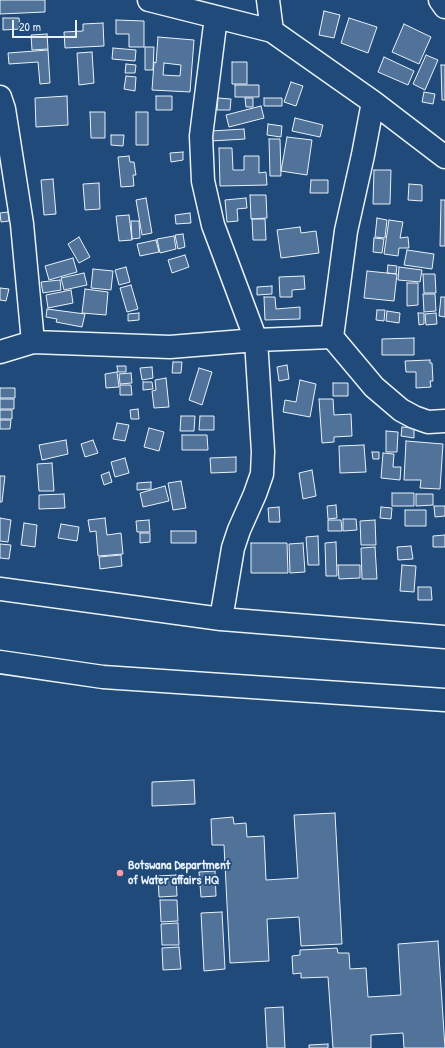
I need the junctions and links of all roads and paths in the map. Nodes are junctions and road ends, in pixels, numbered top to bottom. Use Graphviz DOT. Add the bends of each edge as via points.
graph roads {
  1 [pos="148,0"];
  2 [pos="268,0"];
  3 [pos="440,0"];
  4 [pos="445,7"];
  5 [pos="216,17"];
  6 [pos="272,31"];
  7 [pos="0,97"];
  8 [pos="373,102"];
  9 [pos="445,157"];
  10 [pos="332,337"];
  11 [pos="256,340"];
  12 [pos="32,342"];
  13 [pos="0,352"];
  14 [pos="445,421"];
  15 [pos="0,589"];
  16 [pos="221,619"];
  17 [pos="445,637"];
  18 [pos="0,662"];
  19 [pos="445,700"];
  1 -- 5 [label="street"];
  2 -- 6 [label="street"];
  3 -- 4 [label="street"];
  5 -- 6 [label="street"];
  5 -- 11 [label="street" via="201,136 203,181 213,226"];
  6 -- 8 [label="street"];
  7 -- 12 [label="street" via="22,224"];
  8 -- 9 [label="street"];
  8 -- 10 [label="street" via="346,231"];
  10 -- 11 [label="street"];
  10 -- 14 [label="street" via="374,387 401,410 428,422"];
  11 -- 12 [label="street" via="170,347"];
  11 -- 16 [label="street" via="262,474 239,530"];
  12 -- 13 [label="street"];
  15 -- 16 [label="street"];
  16 -- 17 [label="street"];
  18 -- 19 [label="street" via="103,677"];
}
